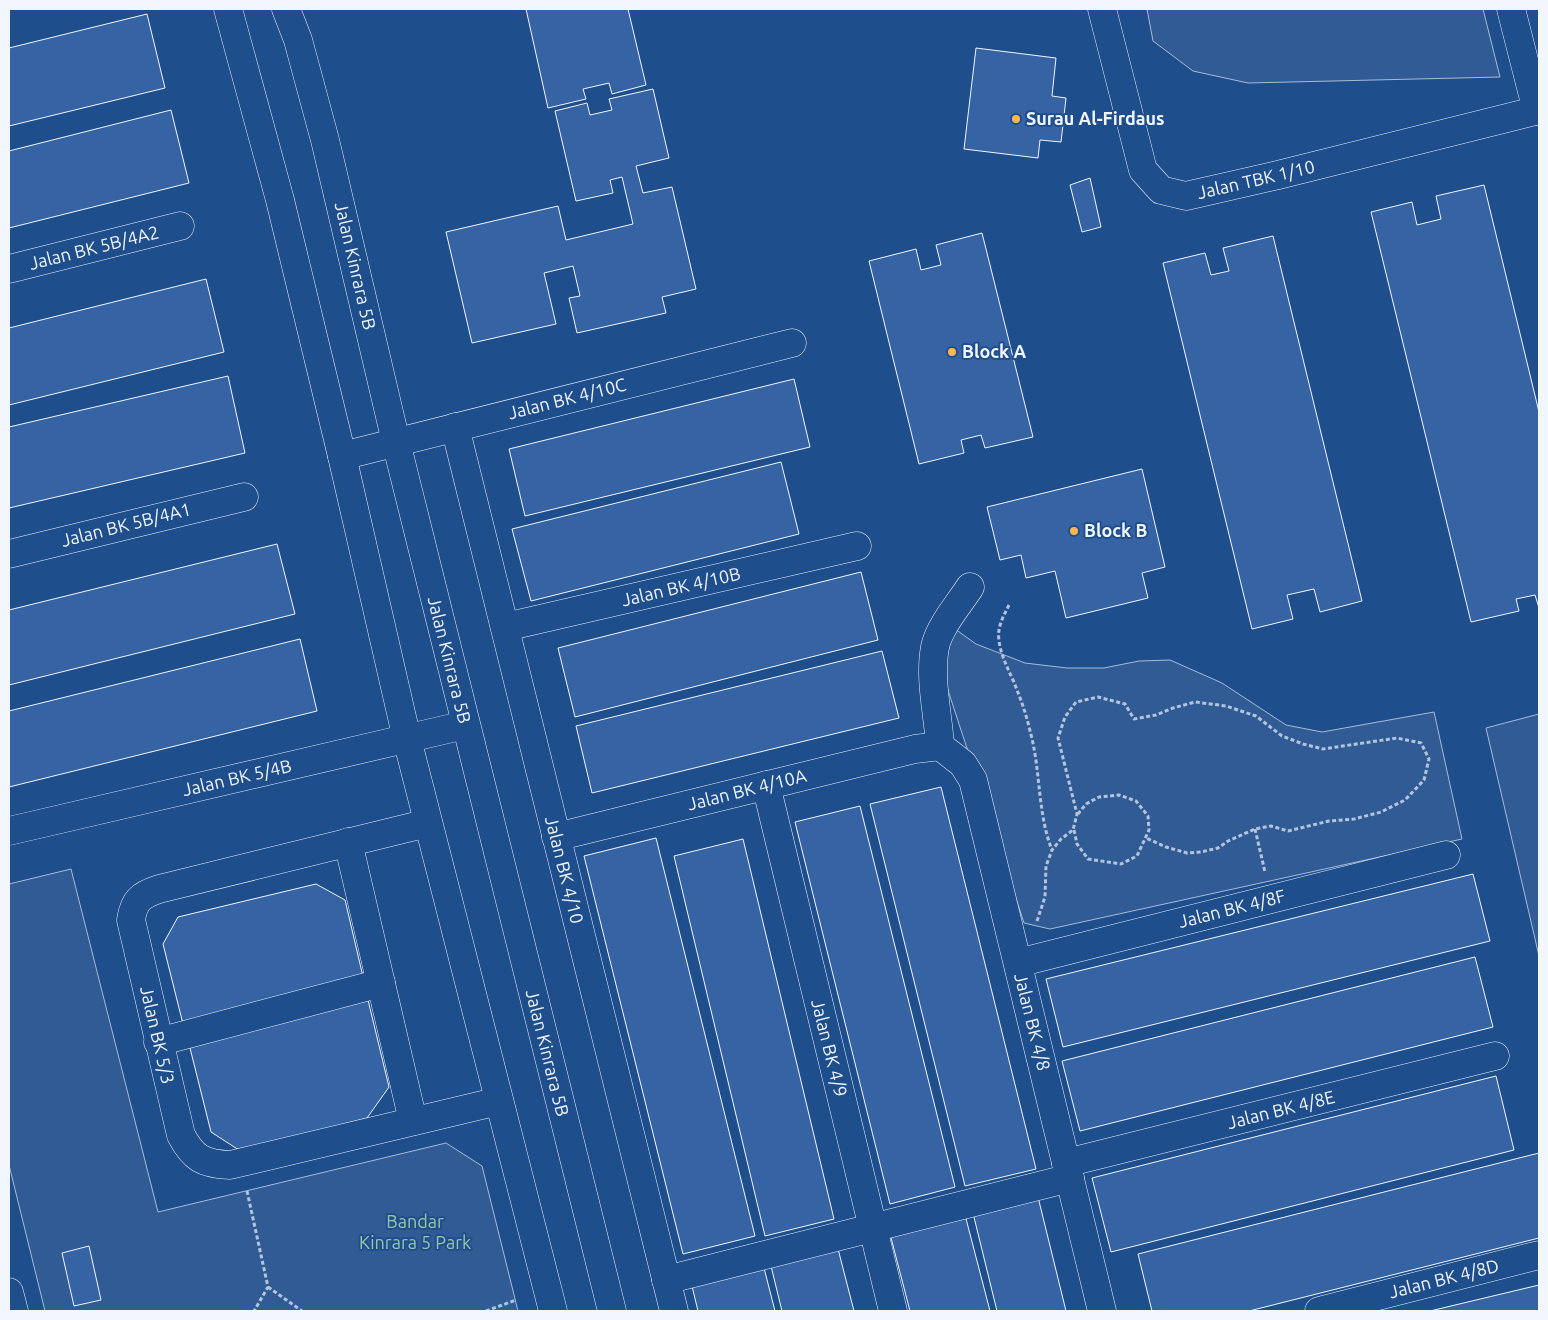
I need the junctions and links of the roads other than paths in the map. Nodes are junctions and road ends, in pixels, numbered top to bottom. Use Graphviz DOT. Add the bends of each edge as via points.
graph roads {
  1 [pos="228,9"];
  2 [pos="286,9"];
  3 [pos="1102,9"];
  4 [pos="1512,9"];
  5 [pos="1538,111"];
  6 [pos="180,226"];
  7 [pos="9,269"];
  8 [pos="792,343"];
  9 [pos="455,428"];
  10 [pos="396,442"];
  11 [pos="342,456"];
  12 [pos="244,497"];
  13 [pos="857,546"];
  14 [pos="9,554"];
  15 [pos="970,587"];
  16 [pos="505,627"];
  17 [pos="465,725"];
  18 [pos="407,739"];
  19 [pos="940,746"];
  20 [pos="766,786"];
  21 [pos="428,823"];
  22 [pos="9,831"];
  23 [pos="556,837"];
  24 [pos="348,842"];
  25 [pos="1446,855"];
  26 [pos="1017,960"];
  27 [pos="381,983"];
  28 [pos="158,1042"];
  29 [pos="1495,1056"];
  30 [pos="499,1101"];
  31 [pos="413,1121"];
  32 [pos="1068,1170"];
  33 [pos="873,1228"];
  34 [pos="1539,1255"];
  35 [pos="666,1280"];
  36 [pos="9,1292"];
  37 [pos="14,1311"];
  38 [pos="552,1311"];
  39 [pos="612,1311"];
  40 [pos="674,1311"];
  41 [pos="893,1311"];
  42 [pos="1102,1311"];
  43 [pos="1319,1311"];
  1 -- 11 [label="street" via="271,162"];
  2 -- 10 [label="street, Jalan Kinrara 5B" via="298,40 325,140"];
  3 -- 5 [label="street, Jalan TBK 1/10" via="1143,170 1162,190 1186,196"];
  4 -- 5 [label="street"];
  6 -- 7 [label="street, Jalan BK 5B/4A2"];
  8 -- 9 [label="street, Jalan BK 4/10C"];
  9 -- 10 [label="street, Jalan BK 4/10C"];
  9 -- 16 [label="street, Jalan BK 4/10"];
  10 -- 11 [label="street, Jalan BK 4/10C"];
  10 -- 17 [label="street, Jalan Kinrara 5B"];
  11 -- 18 [label="street"];
  12 -- 14 [label="street, Jalan BK 5B/4A1"];
  13 -- 16 [label="street, Jalan BK 4/10B"];
  15 -- 19 [label="street" via="944,626 936,646 933,687"];
  16 -- 23 [label="street, Jalan BK 4/10"];
  17 -- 18 [label="street, Jalan BK 5/4B"];
  17 -- 39 [label="street, Jalan Kinrara 5B"];
  18 -- 21 [label="street"];
  18 -- 22 [label="street, Jalan BK 5/4B"];
  19 -- 20 [label="street, Jalan BK 4/10A" via="915,749"];
  19 -- 26 [label="street, Jalan BK 4/8" via="963,764 973,780"];
  20 -- 23 [label="street, Jalan BK 4/10A"];
  20 -- 33 [label="street, Jalan BK 4/9"];
  21 -- 24 [label="street, Jalan BK 5/3"];
  21 -- 30 [label="street"];
  23 -- 35 [label="street, Jalan BK 4/10"];
  24 -- 27 [label="street"];
  24 -- 28 [label="street, Jalan BK 5/3" via="160,889 139,899 131,920"];
  25 -- 26 [label="street, Jalan BK 4/8F"];
  26 -- 32 [label="street, Jalan BK 4/8"];
  27 -- 28 [label="street"];
  27 -- 31 [label="street"];
  28 -- 31 [label="street, Jalan BK 5/3" via="180,1135 188,1149 201,1160 215,1165 230,1165"];
  29 -- 32 [label="street, Jalan BK 4/8E"];
  30 -- 31 [label="street, Jalan BK 5/3"];
  30 -- 38 [label="street"];
  32 -- 33 [label="street, Jalan BK 4/8E"];
  32 -- 42 [label="street, Jalan BK 4/8"];
  33 -- 35 [label="street, Jalan BK 4/8E"];
  33 -- 41 [label="street, Jalan BK 4/9"];
  34 -- 43 [label="street, Jalan BK 4/8D"];
  35 -- 40 [label="street, Jalan BK 4/10"];
  36 -- 37 [label="street"];
}
